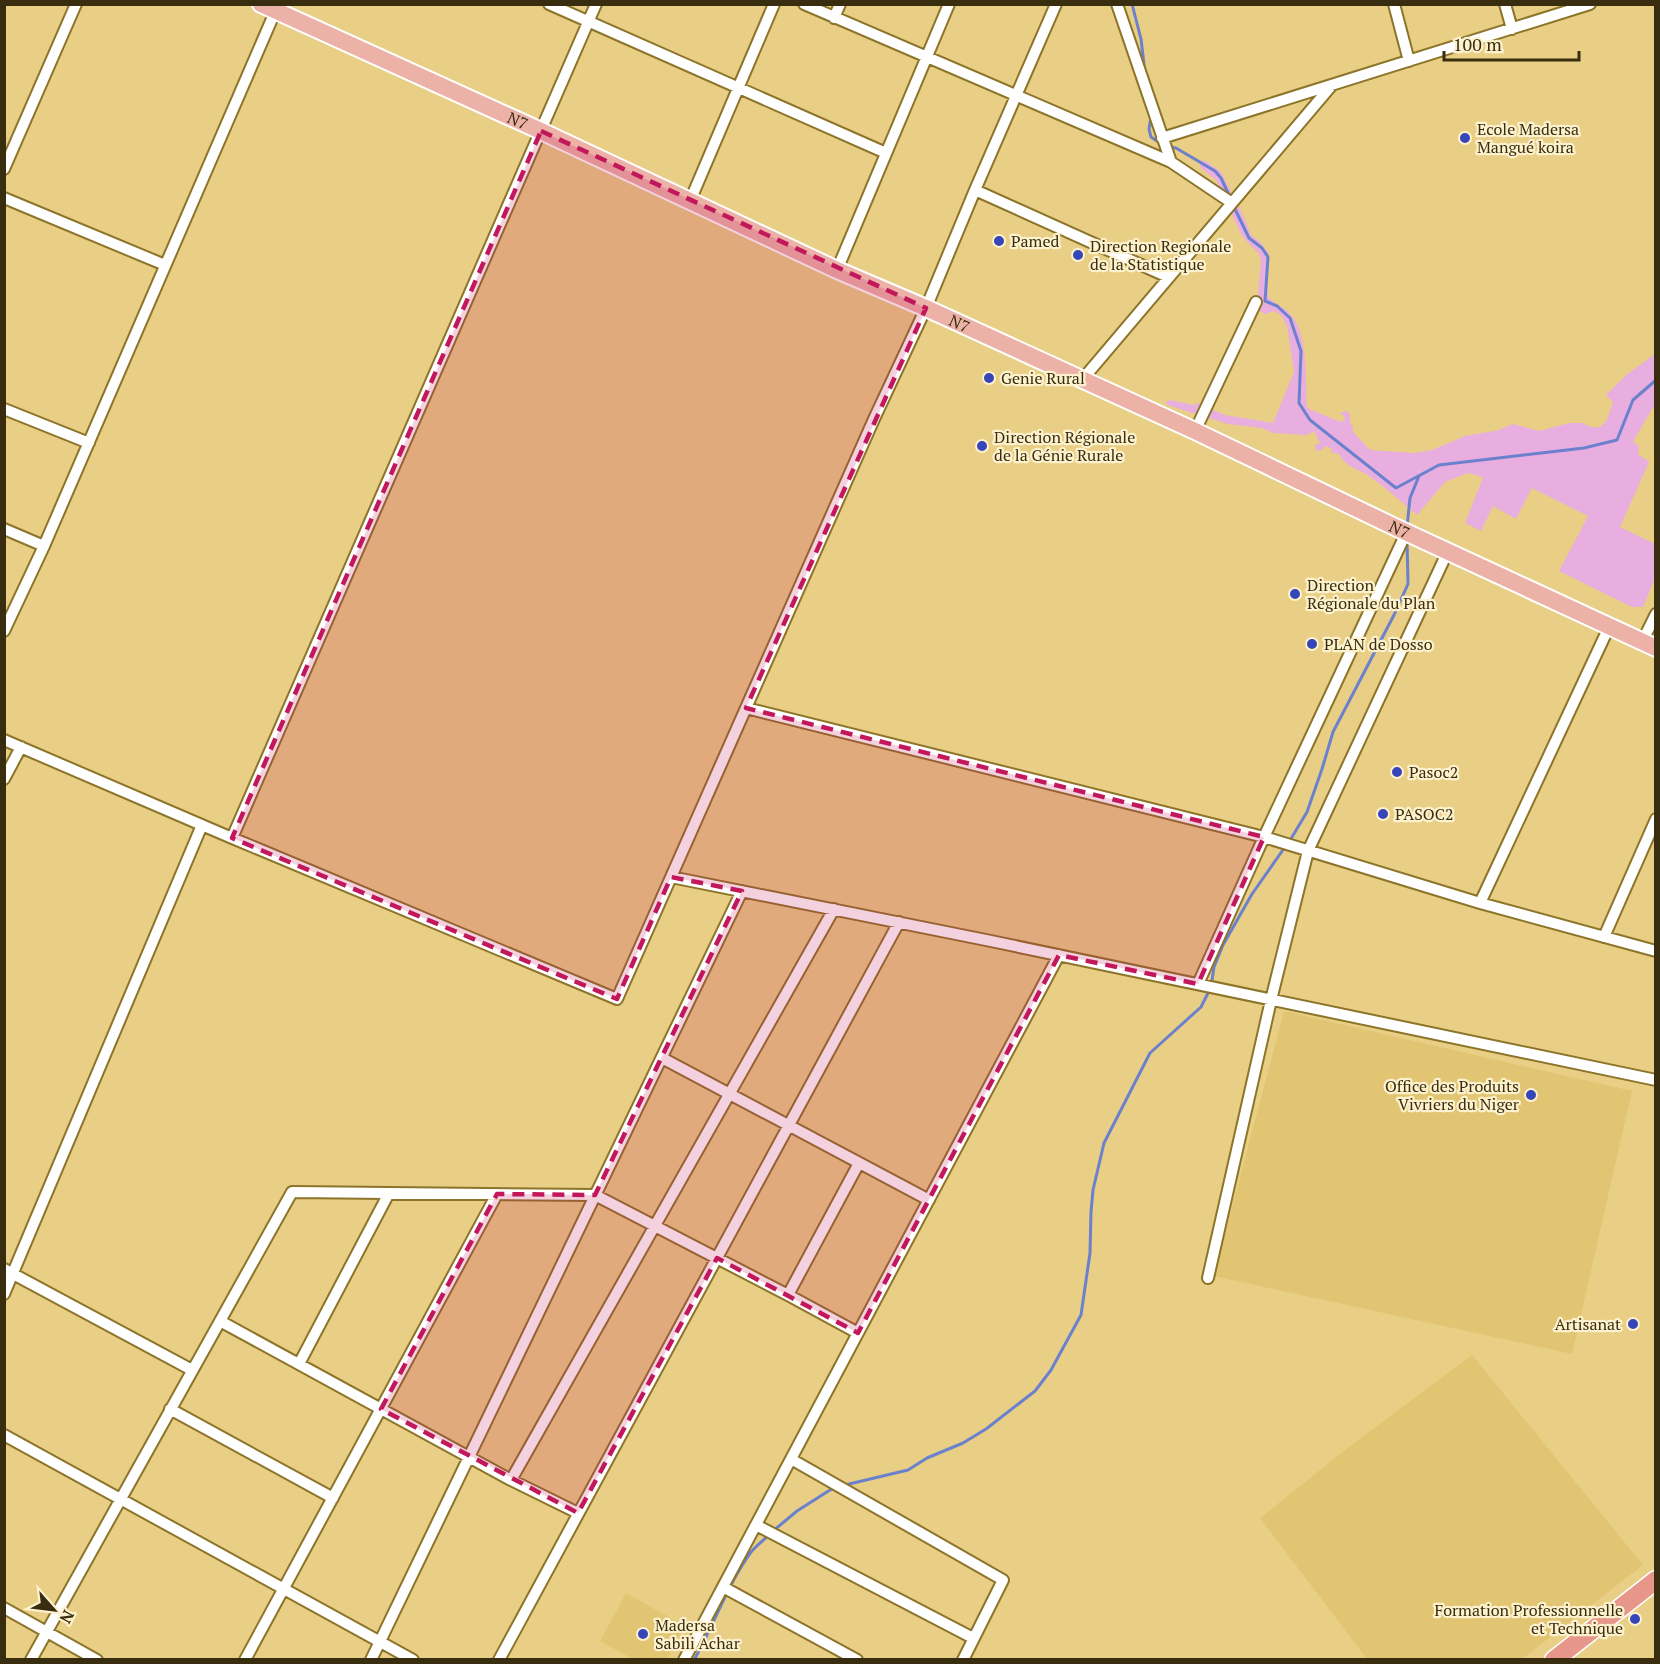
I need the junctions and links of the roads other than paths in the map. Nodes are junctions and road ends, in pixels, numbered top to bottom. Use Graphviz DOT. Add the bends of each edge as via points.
graph roads {
  1 [pos="76,4"];
  2 [pos="549,4"];
  3 [pos="596,4"];
  4 [pos="774,4"];
  5 [pos="804,4"];
  6 [pos="840,4"];
  7 [pos="949,4"];
  8 [pos="1056,4"];
  9 [pos="1117,4"];
  10 [pos="1394,4"];
  11 [pos="1505,4"];
  12 [pos="1590,4"];
  13 [pos="271,7"];
  14 [pos="834,18"];
  15 [pos="588,22"];
  16 [pos="1512,29"];
  17 [pos="927,57"];
  18 [pos="1409,61"];
  19 [pos="1332,85"];
  20 [pos="738,87"];
  21 [pos="1016,96"];
  22 [pos="541,131"];
  23 [pos="1162,138"];
  24 [pos="886,153"];
  25 [pos="1171,162"];
  26 [pos="4,169"];
  27 [pos="975,190"];
  28 [pos="4,198"];
  29 [pos="690,201"];
  30 [pos="1232,203"];
  31 [pos="165,265"];
  32 [pos="837,270"];
  33 [pos="1168,278"];
  34 [pos="1256,302"];
  35 [pos="926,308"];
  36 [pos="1082,380"];
  37 [pos="4,409"];
  38 [pos="1195,431"];
  39 [pos="89,443"];
  40 [pos="4,529"];
  41 [pos="1407,531"];
  42 [pos="44,546"];
  43 [pos="1448,551"];
  44 [pos="1656,614"];
  45 [pos="1610,627"];
  46 [pos="4,632"];
  47 [pos="1649,645"];
  48 [pos="746,708"];
  49 [pos="4,740"];
  50 [pos="21,747"];
  51 [pos="4,778"];
  52 [pos="1656,819"];
  53 [pos="202,825"];
  54 [pos="1264,837"];
  55 [pos="232,838"];
  56 [pos="1308,851"];
  57 [pos="671,877"];
  58 [pos="742,891"];
  59 [pos="1480,903"];
  60 [pos="834,909"];
  61 [pos="899,922"];
  62 [pos="1604,937"];
  63 [pos="1656,951"];
  64 [pos="1059,955"];
  65 [pos="1198,984"];
  66 [pos="1270,1000"];
  67 [pos="662,1058"];
  68 [pos="1656,1080"];
  69 [pos="729,1094"];
  70 [pos="789,1126"];
  71 [pos="859,1163"];
  72 [pos="389,1193"];
  73 [pos="497,1194"];
  74 [pos="595,1196"];
  75 [pos="929,1200"];
  76 [pos="654,1226"];
  77 [pos="717,1258"];
  78 [pos="9,1272"];
  79 [pos="1208,1278"];
  80 [pos="4,1294"];
  81 [pos="788,1295"];
  82 [pos="220,1321"];
  83 [pos="858,1333"];
  84 [pos="298,1364"];
  85 [pos="192,1371"];
  86 [pos="170,1409"];
  87 [pos="381,1409"];
  88 [pos="4,1435"];
  89 [pos="469,1457"];
  90 [pos="791,1459"];
  91 [pos="511,1480"];
  92 [pos="333,1498"];
  93 [pos="121,1499"];
  94 [pos="578,1513"];
  95 [pos="756,1525"];
  96 [pos="1656,1580"];
  97 [pos="723,1587"];
  98 [pos="284,1588"];
  99 [pos="4,1608"];
  100 [pos="46,1631"];
  101 [pos="973,1638"];
  102 [pos="380,1641"];
  103 [pos="686,1656"];
  104 [pos="31,1659"];
  105 [pos="97,1659"];
  106 [pos="245,1659"];
  107 [pos="371,1659"];
  108 [pos="413,1659"];
  109 [pos="499,1659"];
  110 [pos="699,1659"];
  111 [pos="857,1659"];
  112 [pos="963,1659"];
  113 [pos="1554,1659"];
  1 -- 26 [label="street"];
  2 -- 15 [label="street"];
  3 -- 15 [label="street"];
  4 -- 20 [label="street"];
  5 -- 14 [label="street"];
  6 -- 14 [label="street"];
  7 -- 17 [label="street"];
  8 -- 21 [label="street"];
  9 -- 23 [label="street"];
  10 -- 18 [label="street"];
  11 -- 16 [label="street"];
  12 -- 16 [label="street"];
  13 -- 22 [label="main road, N7"];
  13 -- 31 [label="street"];
  14 -- 17 [label="street"];
  15 -- 20 [label="street"];
  15 -- 22 [label="street"];
  16 -- 18 [label="street"];
  17 -- 21 [label="street"];
  17 -- 24 [label="street"];
  18 -- 19 [label="street"];
  19 -- 23 [label="street"];
  19 -- 30 [label="street"];
  20 -- 24 [label="street"];
  20 -- 29 [label="street"];
  21 -- 25 [label="street"];
  21 -- 27 [label="street"];
  22 -- 29 [label="main road, N7"];
  22 -- 55 [label="street"];
  23 -- 25 [label="street"];
  24 -- 32 [label="street"];
  25 -- 30 [label="street"];
  27 -- 33 [label="street"];
  27 -- 35 [label="street"];
  28 -- 31 [label="street"];
  29 -- 32 [label="main road, N7"];
  30 -- 33 [label="street"];
  31 -- 39 [label="street"];
  32 -- 35 [label="main road, N7"];
  33 -- 36 [label="street"];
  34 -- 38 [label="street"];
  35 -- 36 [label="main road, N7"];
  35 -- 48 [label="street"];
  36 -- 38 [label="main road, N7"];
  37 -- 39 [label="street"];
  38 -- 41 [label="main road, N7"];
  39 -- 42 [label="street"];
  40 -- 42 [label="street"];
  41 -- 43 [label="main road, N7"];
  41 -- 54 [label="street"];
  42 -- 46 [label="street"];
  43 -- 45 [label="main road, N7"];
  43 -- 56 [label="street"];
  44 -- 47 [label="street"];
  45 -- 47 [label="main road, N7"];
  45 -- 59 [label="street"];
  48 -- 54 [label="street"];
  48 -- 57 [label="street"];
  49 -- 50 [label="street"];
  50 -- 51 [label="street"];
  50 -- 53 [label="street"];
  52 -- 62 [label="street"];
  53 -- 55 [label="street"];
  53 -- 78 [label="street"];
  54 -- 56 [label="street"];
  54 -- 65 [label="street"];
  55 -- 57 [label="street" via="617,999"];
  56 -- 59 [label="street"];
  56 -- 66 [label="street"];
  57 -- 58 [label="street"];
  58 -- 60 [label="street"];
  58 -- 67 [label="street"];
  59 -- 62 [label="street"];
  60 -- 61 [label="street"];
  60 -- 69 [label="street"];
  61 -- 64 [label="street"];
  61 -- 70 [label="street"];
  62 -- 63 [label="street"];
  64 -- 65 [label="street"];
  64 -- 75 [label="street"];
  65 -- 66 [label="street"];
  66 -- 68 [label="street"];
  66 -- 79 [label="street"];
  67 -- 69 [label="street"];
  67 -- 74 [label="street"];
  69 -- 70 [label="street"];
  69 -- 76 [label="street"];
  70 -- 71 [label="street"];
  70 -- 77 [label="street"];
  71 -- 75 [label="street"];
  71 -- 81 [label="street"];
  72 -- 73 [label="street"];
  72 -- 82 [label="street" via="292,1192"];
  72 -- 84 [label="street"];
  73 -- 74 [label="street"];
  73 -- 87 [label="street"];
  74 -- 76 [label="street"];
  74 -- 89 [label="street"];
  75 -- 83 [label="street"];
  76 -- 77 [label="street"];
  76 -- 91 [label="street"];
  77 -- 81 [label="street"];
  77 -- 94 [label="street"];
  78 -- 80 [label="street"];
  78 -- 85 [label="street"];
  81 -- 83 [label="street"];
  82 -- 84 [label="street"];
  82 -- 85 [label="street"];
  83 -- 90 [label="street"];
  84 -- 87 [label="street"];
  85 -- 86 [label="street"];
  86 -- 92 [label="street"];
  86 -- 93 [label="street"];
  87 -- 89 [label="street"];
  87 -- 92 [label="street"];
  88 -- 93 [label="street"];
  89 -- 91 [label="street"];
  89 -- 102 [label="street"];
  90 -- 95 [label="street"];
  90 -- 101 [label="street" via="1004,1580"];
  91 -- 94 [label="street"];
  92 -- 98 [label="street"];
  93 -- 98 [label="street"];
  93 -- 100 [label="street"];
  94 -- 109 [label="street"];
  95 -- 97 [label="street"];
  95 -- 101 [label="street"];
  96 -- 113 [label="highway"];
  97 -- 103 [label="street"];
  97 -- 111 [label="street"];
  98 -- 102 [label="street"];
  98 -- 106 [label="street"];
  99 -- 100 [label="street"];
  100 -- 104 [label="street"];
  100 -- 105 [label="street"];
  101 -- 112 [label="street"];
  102 -- 107 [label="street"];
  102 -- 108 [label="street"];
  103 -- 110 [label="street"];
}
